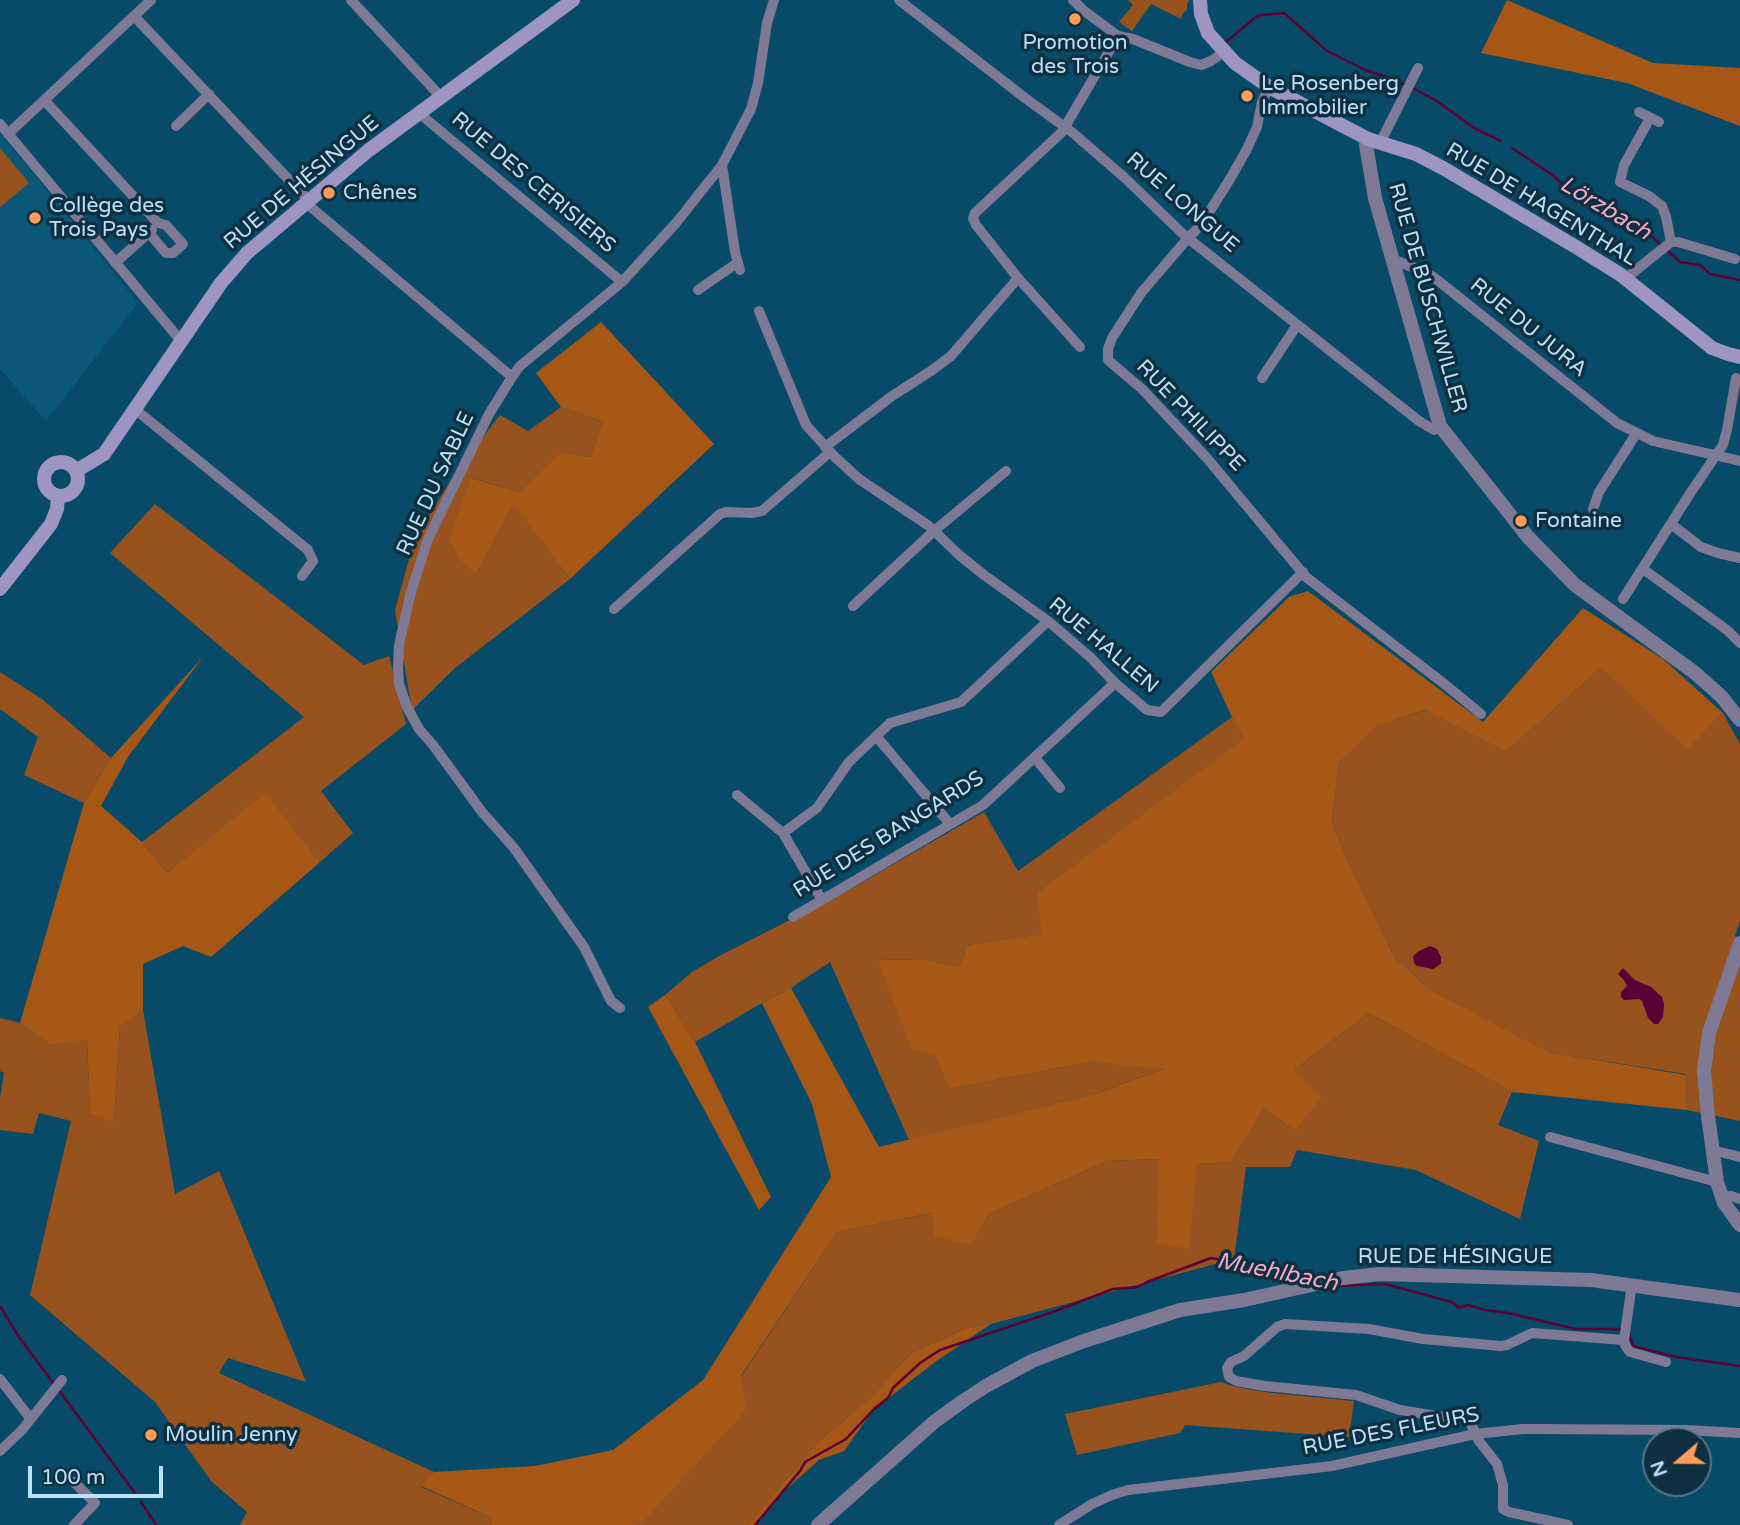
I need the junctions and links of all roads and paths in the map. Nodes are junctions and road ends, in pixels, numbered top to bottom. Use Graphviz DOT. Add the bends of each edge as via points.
graph roads {
  1 [pos="151,0"];
  2 [pos="351,0"];
  3 [pos="573,0"];
  4 [pos="774,0"];
  5 [pos="898,0"];
  6 [pos="1073,0"];
  7 [pos="1199,0"];
  8 [pos="134,16"];
  9 [pos="1118,36"];
  10 [pos="1224,52"];
  11 [pos="1418,68"];
  12 [pos="1269,87"];
  13 [pos="209,94"];
  14 [pos="441,97"];
  15 [pos="45,101"];
  16 [pos="1639,112"];
  17 [pos="419,114"];
  18 [pos="0,124"];
  19 [pos="176,126"];
  20 [pos="1065,127"];
  21 [pos="8,134"];
  22 [pos="1374,141"];
  23 [pos="722,165"];
  24 [pos="307,202"];
  25 [pos="158,223"];
  26 [pos="149,233"];
  27 [pos="1188,238"];
  28 [pos="1666,246"];
  29 [pos="1392,259"];
  30 [pos="1735,259"];
  31 [pos="115,263"];
  32 [pos="1018,278"];
  33 [pos="1625,279"];
  34 [pos="622,282"];
  35 [pos="698,290"];
  36 [pos="759,312"];
  37 [pos="1297,325"];
  38 [pos="181,341"];
  39 [pos="1080,347"];
  40 [pos="1738,353"];
  41 [pos="1738,375"];
  42 [pos="512,376"];
  43 [pos="1262,378"];
  44 [pos="136,410"];
  45 [pos="1440,426"];
  46 [pos="1636,434"];
  47 [pos="828,450"];
  48 [pos="1715,456"];
  49 [pos="1740,461"];
  50 [pos="76,471"];
  51 [pos="1006,471"];
  52 [pos="58,496"];
  53 [pos="1593,509"];
  54 [pos="1671,524"];
  55 [pos="934,531"];
  56 [pos="1740,558"];
  57 [pos="1643,569"];
  58 [pos="1303,572"];
  59 [pos="302,576"];
  60 [pos="0,589"];
  61 [pos="1623,599"];
  62 [pos="853,606"];
  63 [pos="614,609"];
  64 [pos="1607,609"];
  65 [pos="1620,618"];
  66 [pos="1048,621"];
  67 [pos="1740,643"];
  68 [pos="1115,682"];
  69 [pos="1481,714"];
  70 [pos="1740,720"];
  71 [pos="876,736"];
  72 [pos="1035,758"];
  73 [pos="1060,788"];
  74 [pos="737,795"];
  75 [pos="950,824"];
  76 [pos="783,833"];
  77 [pos="822,901"];
  78 [pos="793,917"];
  79 [pos="1740,943"];
  80 [pos="620,1008"];
  81 [pos="1550,1137"];
  82 [pos="1712,1150"];
  83 [pos="1740,1157"];
  84 [pos="1718,1183"];
  85 [pos="1740,1199"];
  86 [pos="1740,1225"];
  87 [pos="1632,1284"];
  88 [pos="1740,1300"];
  89 [pos="1624,1338"];
  90 [pos="1666,1362"];
  91 [pos="0,1379"];
  92 [pos="61,1381"];
  93 [pos="30,1418"];
  94 [pos="1740,1433"];
  95 [pos="1475,1434"];
  96 [pos="0,1451"];
  97 [pos="74,1482"];
  98 [pos="74,1525"];
  99 [pos="818,1525"];
  100 [pos="1059,1525"];
  101 [pos="1568,1525"];
  1 -- 8 [label="street"];
  2 -- 14 [label="street"];
  3 -- 14 [label="main road, RUE DE HÉSINGUE"];
  4 -- 23 [label="street, RUE DU SABLE" via="754,100"];
  5 -- 20 [label="street, RUE LONGUE"];
  6 -- 9 [label="street"];
  7 -- 10 [label="main road, RUE DE HAGENTHAL" via="1203,24"];
  8 -- 13 [label="street"];
  8 -- 15 [label="street"];
  9 -- 10 [label="street" via="1201,65"];
  9 -- 20 [label="street"];
  10 -- 12 [label="main road, RUE DE HAGENTHAL"];
  11 -- 22 [label="street" via="1396,115"];
  12 -- 22 [label="main road, RUE DE HAGENTHAL"];
  12 -- 27 [label="street, RUE PHILIPPE" via="1246,151 1201,225"];
  13 -- 19 [label="street"];
  13 -- 24 [label="street"];
  14 -- 17 [label="main road, RUE DE HÉSINGUE"];
  15 -- 21 [label="street"];
  15 -- 25 [label="street"];
  16 -- 28 [label="street" via="1654,120 1623,165 1620,182 1661,206 1666,217"];
  17 -- 24 [label="main road, RUE DE HÉSINGUE"];
  17 -- 34 [label="street, RUE DES CERISIERS"];
  18 -- 21 [label="street"];
  20 -- 27 [label="street, RUE LONGUE"];
  20 -- 32 [label="street" via="973,218"];
  21 -- 31 [label="street"];
  22 -- 29 [label="street, RUE DE BUSCHWILLER" via="1366,145 1367,155"];
  22 -- 33 [label="main road, RUE DE HAGENTHAL" via="1443,168"];
  23 -- 34 [label="street, RUE DU SABLE"];
  23 -- 35 [label="street" via="738,266"];
  24 -- 38 [label="main road, RUE DE HÉSINGUE" via="234,266"];
  24 -- 42 [label="street"];
  25 -- 26 [label="street"];
  25 -- 26 [label="street" via="166,225 183,244 166,253"];
  26 -- 31 [label="street"];
  27 -- 37 [label="street, RUE LONGUE"];
  27 -- 58 [label="street, RUE PHILIPPE" via="1141,293 1112,338 1108,360 1206,457"];
  28 -- 30 [label="street" via="1678,242"];
  28 -- 33 [label="street"];
  29 -- 45 [label="street, RUE DE BUSCHWILLER"];
  29 -- 46 [label="street, RUE DU JURA" via="1436,279"];
  31 -- 38 [label="street"];
  32 -- 39 [label="street"];
  32 -- 47 [label="street" via="951,356 892,396"];
  33 -- 40 [label="main road, RUE DE HAGENTHAL" via="1697,336"];
  34 -- 42 [label="street, RUE DU SABLE"];
  36 -- 47 [label="street, RUE HALLEN" via="806,425"];
  37 -- 43 [label="street"];
  37 -- 45 [label="street, RUE LONGUE" via="1419,421 1433,430"];
  38 -- 44 [label="main road, RUE DE HÉSINGUE"];
  40 -- 41 [label="street"];
  41 -- 48 [label="street" via="1726,438"];
  42 -- 80 [label="street, RUE DU SABLE" via="428,539 399,645 399,684 419,729 514,848 584,947 611,1001"];
  44 -- 50 [label="main road, RUE DE HÉSINGUE" via="104,454"];
  44 -- 59 [label="street" via="308,550 313,561"];
  45 -- 64 [label="street, RUE DE BUSCHWILLER" via="1528,537 1575,585"];
  46 -- 48 [label="street, RUE DU JURA"];
  46 -- 53 [label="street"];
  47 -- 55 [label="street, RUE HALLEN" via="859,479"];
  47 -- 63 [label="street" via="762,511 720,514"];
  48 -- 49 [label="street, RUE DU JURA"];
  48 -- 54 [label="street"];
  50 -- 52 [label="main road" via="76,487 69,495"];
  50 -- 52 [label="main road" via="65,463 50,466 45,485"];
  51 -- 55 [label="street"];
  52 -- 60 [label="main road" via="51,524"];
  54 -- 56 [label="street" via="1701,547"];
  54 -- 57 [label="street"];
  55 -- 62 [label="street"];
  55 -- 66 [label="street, RUE HALLEN" via="984,575"];
  57 -- 61 [label="street"];
  57 -- 67 [label="street"];
  58 -- 68 [label="street, RUE HALLEN" via="1161,712 1147,710"];
  58 -- 69 [label="street, RUE PHILIPPE"];
  61 -- 64 [label="street"];
  61 -- 65 [label="street"];
  64 -- 65 [label="street, RUE DE BUSCHWILLER"];
  65 -- 70 [label="street, RUE DE BUSCHWILLER" via="1695,673"];
  66 -- 68 [label="street, RUE HALLEN"];
  66 -- 71 [label="street" via="961,702 890,723"];
  68 -- 72 [label="street, RUE DES BANGARDS"];
  71 -- 75 [label="street"];
  71 -- 76 [label="street" via="849,762 817,808"];
  72 -- 73 [label="street"];
  72 -- 75 [label="street, RUE DES BANGARDS" via="983,805"];
  74 -- 76 [label="street"];
  75 -- 77 [label="street, RUE DES BANGARDS"];
  76 -- 77 [label="street"];
  77 -- 78 [label="street, RUE DES BANGARDS"];
  79 -- 82 [label="street" via="1706,1050"];
  81 -- 84 [label="street"];
  82 -- 83 [label="street"];
  82 -- 84 [label="street"];
  84 -- 85 [label="street"];
  84 -- 86 [label="street" via="1729,1212"];
  87 -- 88 [label="street, RUE DE HÉSINGUE"];
  87 -- 89 [label="street"];
  87 -- 99 [label="street, RUE DE HÉSINGUE" via="1366,1275 1180,1310 1084,1341 1023,1365 986,1386 947,1412"];
  89 -- 90 [label="street" via="1630,1352"];
  89 -- 95 [label="street" via="1532,1333 1501,1346 1369,1329 1285,1324 1228,1364 1229,1377 1237,1381 1356,1395 1400,1410 1464,1419"];
  91 -- 93 [label="street"];
  92 -- 93 [label="street"];
  93 -- 96 [label="street"];
  94 -- 95 [label="street, RUE DES FLEURS" via="1543,1429"];
  95 -- 100 [label="street, RUE DES FLEURS" via="1332,1466 1128,1490 1092,1504"];
  95 -- 101 [label="street" via="1497,1464 1503,1508"];
  97 -- 98 [label="street" via="95,1503"];
}
